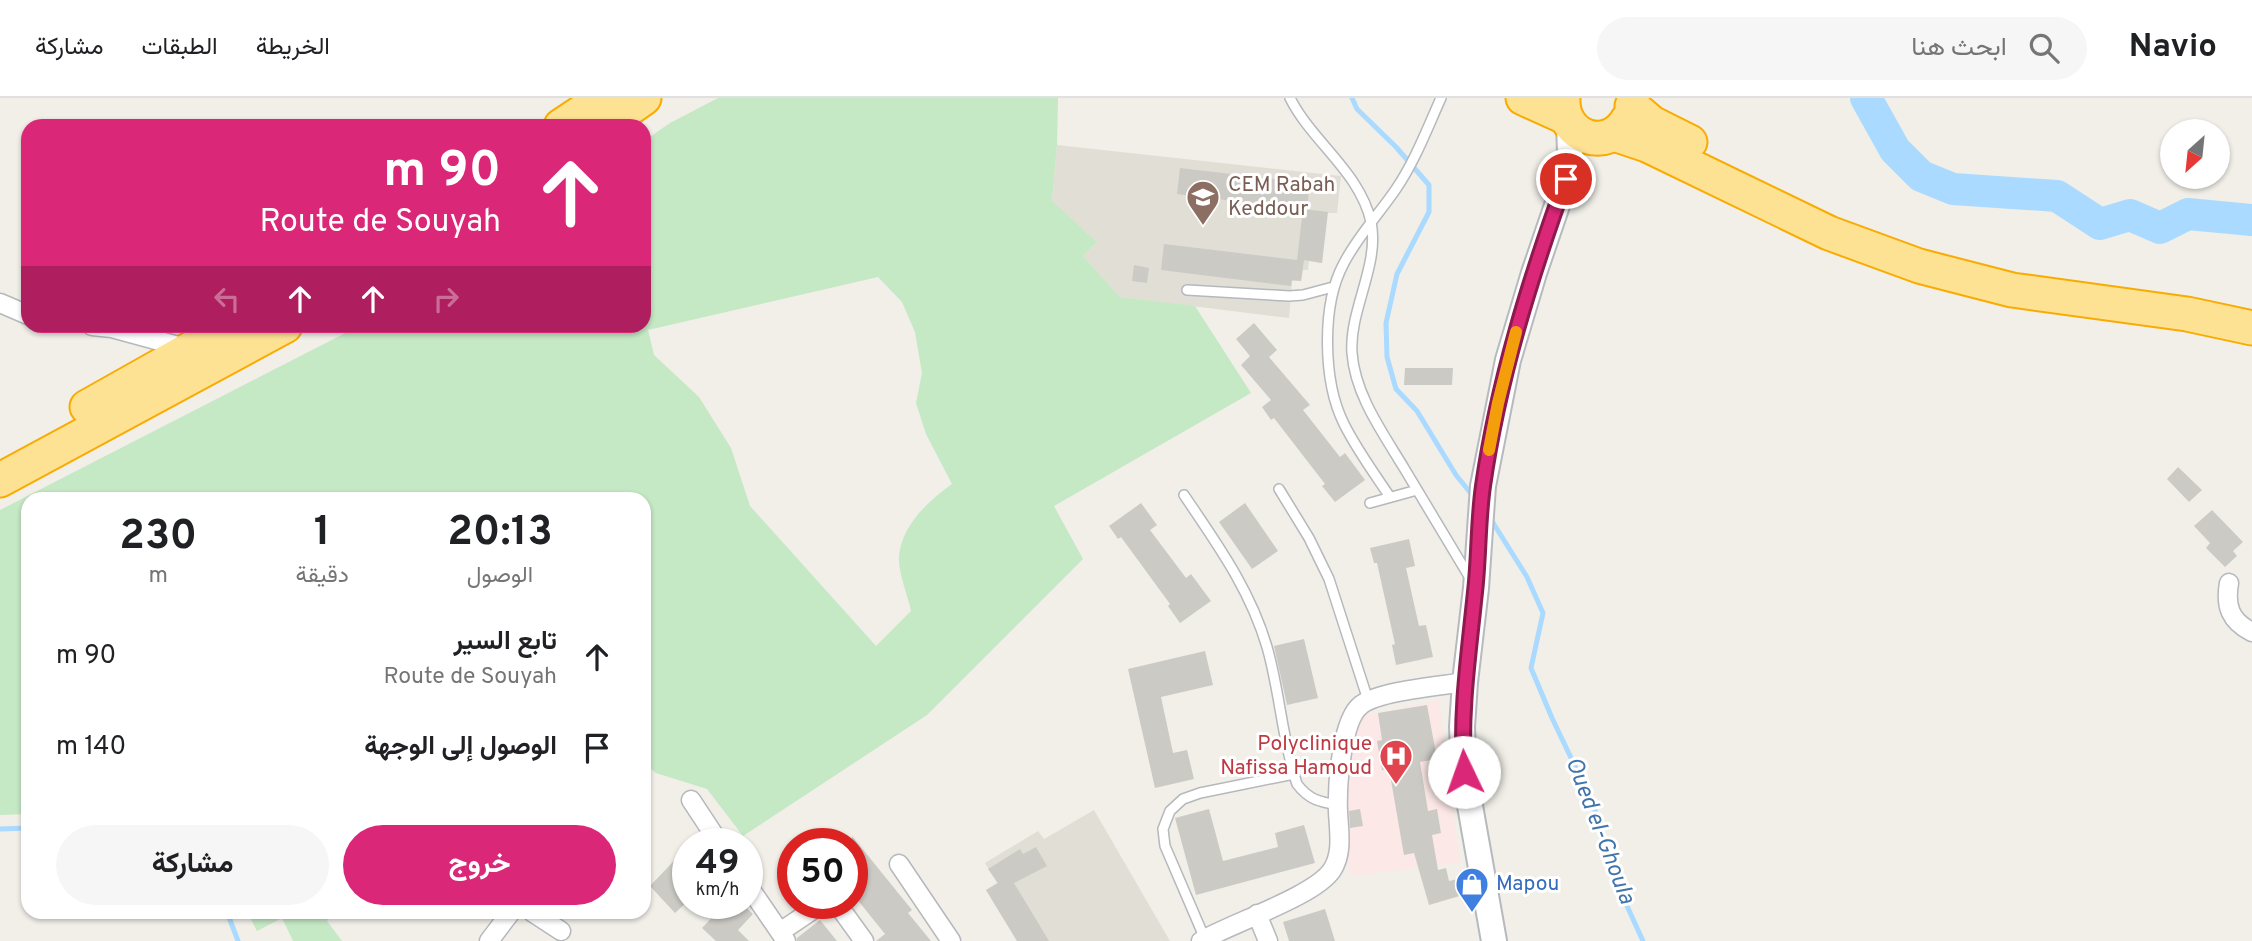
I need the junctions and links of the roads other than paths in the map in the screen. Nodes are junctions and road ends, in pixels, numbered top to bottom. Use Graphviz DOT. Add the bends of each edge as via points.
graph roads {
  1 [pos="603,98"];
  2 [pos="645,98"];
  3 [pos="1290,98"];
  4 [pos="1441,98"];
  5 [pos="1523,98"];
  6 [pos="1632,102"];
  7 [pos="1566,113"];
  8 [pos="572,119"];
  9 [pos="614,119"];
  10 [pos="1609,136"];
  11 [pos="1566,179"];
  12 [pos="1371,222"];
  13 [pos="1333,287"];
  14 [pos="1186,290"];
  15 [pos="0,303"];
  16 [pos="2252,309"];
  17 [pos="21,312"];
  18 [pos="2252,328"];
  19 [pos="130,333"];
  20 [pos="219,333"];
  21 [pos="272,333"];
  22 [pos="189,349"];
  23 [pos="0,454"];
  24 [pos="0,480"];
  25 [pos="1279,489"];
  26 [pos="1417,490"];
  27 [pos="1184,495"];
  28 [pos="1390,497"];
  29 [pos="1370,503"];
  30 [pos="2229,583"];
  31 [pos="1476,588"];
  32 [pos="2252,632"];
  33 [pos="1465,682"];
  34 [pos="1368,700"];
  35 [pos="1294,774"];
  36 [pos="691,800"];
  37 [pos="1338,805"];
  38 [pos="709,828"];
  39 [pos="899,864"];
  40 [pos="763,907"];
  41 [pos="1257,914"];
  42 [pos="506,919"];
  43 [pos="543,919"];
  44 [pos="804,919"];
  45 [pos="848,919"];
  46 [pos="561,931"];
  47 [pos="783,936"];
  48 [pos="1203,940"];
  49 [pos="489,941"];
  50 [pos="864,941"];
  51 [pos="951,941"];
  52 [pos="1268,941"];
  53 [pos="1494,941"];
  1 -- 8 [label="highway"];
  2 -- 9 [label="highway"];
  3 -- 12 [label="lane" via="1351,179"];
  4 -- 12 [label="lane" via="1417,153"];
  5 -- 7 [label="highway"];
  6 -- 10 [label="highway" via="1626,123"];
  6 -- 16 [label="highway" via="1642,116 1664,130 1795,194 1911,240 2017,269 2188,294"];
  7 -- 10 [label="highway" via="1585,136"];
  7 -- 11 [label="main road" via="1570,152"];
  10 -- 11 [label="main road" via="1583,156"];
  10 -- 18 [label="highway" via="1663,153 1829,233 1919,267 2012,290 2187,314"];
  11 -- 31 [label="main road" via="1508,360 1483,486"];
  12 -- 13 [label="lane"];
  12 -- 26 [label="lane" via="1366,282 1353,331 1353,365 1368,406"];
  13 -- 14 [label="lane" via="1289,296"];
  13 -- 28 [label="lane" via="1329,363 1333,388 1344,423"];
  15 -- 17 [label="street"];
  19 -- 22 [label="street"];
  20 -- 22 [label="highway"];
  21 -- 24 [label="highway"];
  22 -- 23 [label="highway"];
  25 -- 34 [label="lane" via="1329,579"];
  26 -- 28 [label="lane"];
  26 -- 31 [label="lane"];
  27 -- 35 [label="lane" via="1237,573 1259,624"];
  28 -- 29 [label="lane"];
  30 -- 32 [label="street" via="2227,605 2232,618"];
  31 -- 33 [label="main road"];
  33 -- 34 [label="street"];
  33 -- 53 [label="main road" via="1464,772"];
  34 -- 37 [label="street" via="1359,706 1349,725"];
  35 -- 37 [label="lane" via="1304,794"];
  35 -- 48 [label="lane" via="1200,793 1183,799 1170,811 1163,828 1165,846"];
  36 -- 38 [label="street"];
  37 -- 41 [label="street" via="1340,850 1326,878"];
  39 -- 51 [label="street"];
  40 -- 47 [label="street"];
  41 -- 48 [label="street"];
  41 -- 52 [label="street"];
  42 -- 49 [label="street"];
  43 -- 46 [label="street"];
  44 -- 47 [label="street"];
  45 -- 50 [label="street"];
}
